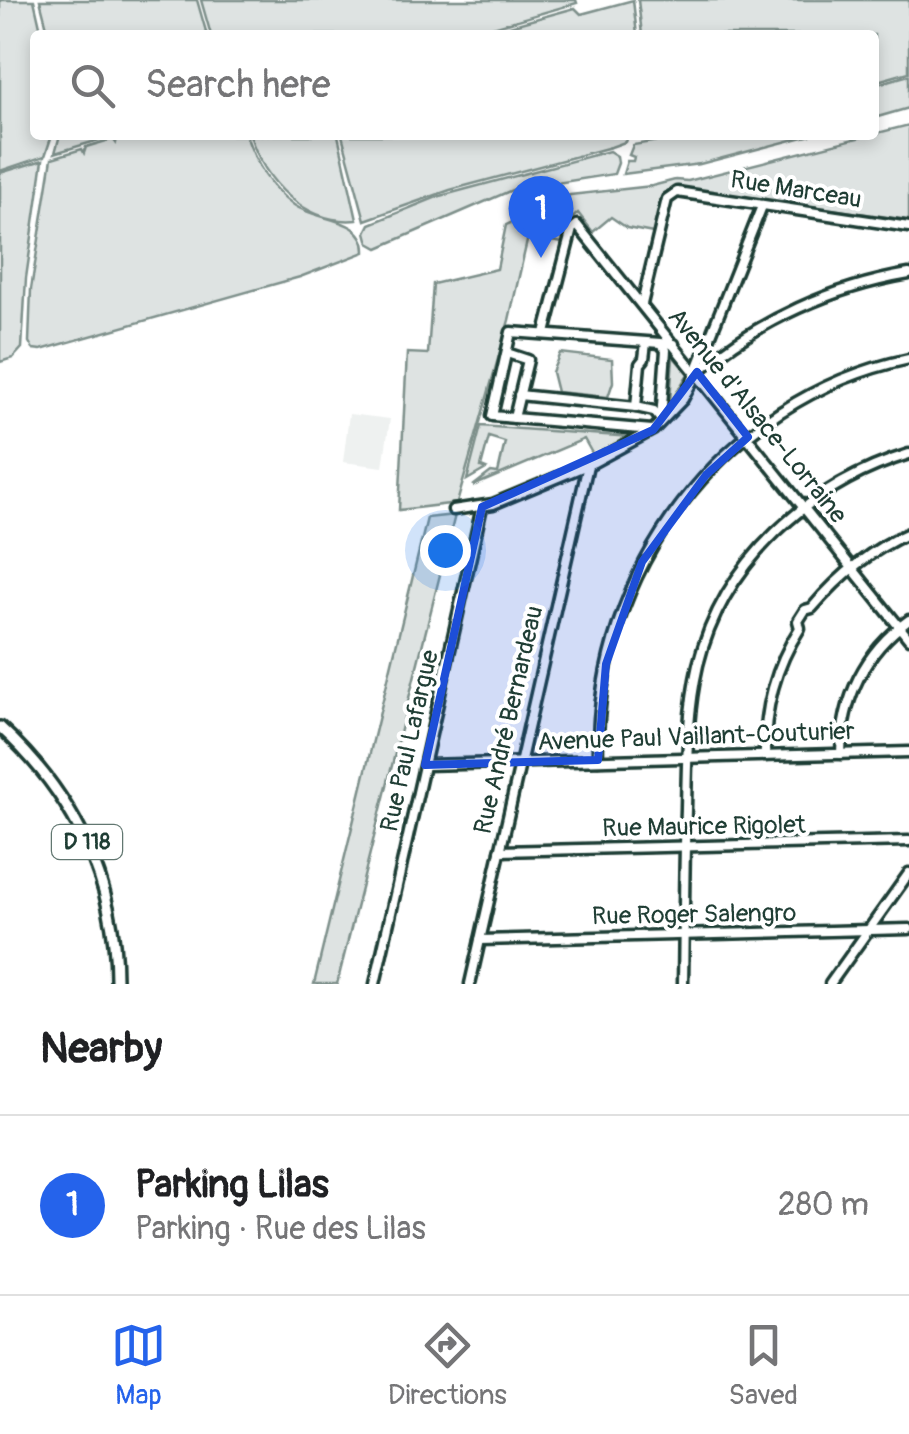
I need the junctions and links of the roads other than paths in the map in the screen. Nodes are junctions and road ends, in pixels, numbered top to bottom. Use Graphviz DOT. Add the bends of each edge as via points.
graph roads {
  1 [pos="762,206"];
  2 [pos="909,227"];
  3 [pos="909,274"];
  4 [pos="642,304"];
  5 [pos="546,334"];
  6 [pos="646,343"];
  7 [pos="661,344"];
  8 [pos="674,344"];
  9 [pos="507,353"];
  10 [pos="909,359"];
  11 [pos="697,372"];
  12 [pos="519,394"];
  13 [pos="636,407"];
  14 [pos="514,418"];
  15 [pos="661,420"];
  16 [pos="652,430"];
  17 [pos="748,437"];
  18 [pos="909,454"];
  19 [pos="588,465"];
  20 [pos="482,507"];
  21 [pos="804,507"];
  22 [pos="453,510"];
  23 [pos="909,533"];
  24 [pos="852,568"];
  25 [pos="909,620"];
  26 [pos="900,627"];
  27 [pos="909,639"];
  28 [pos="0,726"];
  29 [pos="909,752"];
  30 [pos="841,754"];
  31 [pos="765,756"];
  32 [pos="687,758"];
  33 [pos="598,760"];
  34 [pos="521,762"];
  35 [pos="425,765"];
  36 [pos="909,841"];
  37 [pos="685,847"];
  38 [pos="500,852"];
  39 [pos="909,873"];
  40 [pos="909,929"];
  41 [pos="869,930"];
  42 [pos="684,936"];
  43 [pos="480,940"];
  44 [pos="116,984"];
  45 [pos="375,984"];
  46 [pos="470,984"];
  47 [pos="683,984"];
  48 [pos="830,984"];
  1 -- 2 [label="street, Rue Marceau"];
  1 -- 4 [label="street, Rue Marceau" via="676,192 667,199"];
  1 -- 11 [label="street"];
  3 -- 11 [label="street" via="796,308"];
  4 -- 5 [label="street, Avenue d'Alsace-Lorraine" via="578,225"];
  4 -- 8 [label="street, Avenue d'Alsace-Lorraine"];
  5 -- 6 [label="street"];
  5 -- 9 [label="street" via="511,332"];
  6 -- 7 [label="street"];
  6 -- 13 [label="street"];
  7 -- 8 [label="street"];
  7 -- 15 [label="street"];
  8 -- 11 [label="street, Avenue d'Alsace-Lorraine"];
  9 -- 12 [label="street" via="528,360"];
  9 -- 14 [label="street" via="492,416"];
  10 -- 17 [label="street" via="802,400"];
  11 -- 15 [label="street"];
  11 -- 17 [label="street, Avenue d'Alsace-Lorraine"];
  12 -- 13 [label="street"];
  12 -- 14 [label="street"];
  13 -- 15 [label="street"];
  14 -- 16 [label="street"];
  15 -- 16 [label="street"];
  16 -- 19 [label="street"];
  17 -- 21 [label="street, Avenue d'Alsace-Lorraine"];
  17 -- 33 [label="street" via="706,475 642,562 606,664"];
  18 -- 21 [label="street" via="855,474"];
  19 -- 20 [label="street"];
  19 -- 34 [label="street, Rue André Bernardeau"];
  20 -- 22 [label="street"];
  20 -- 35 [label="street, Rue Paul Lafargue"];
  21 -- 24 [label="street, Avenue d'Alsace-Lorraine"];
  21 -- 32 [label="street" via="762,546 713,623 693,690"];
  23 -- 24 [label="street"];
  24 -- 26 [label="street, Avenue d'Alsace-Lorraine"];
  24 -- 31 [label="street" via="798,622 770,696"];
  25 -- 26 [label="street"];
  26 -- 27 [label="street, Avenue d'Alsace-Lorraine"];
  26 -- 30 [label="street" via="852,688"];
  28 -- 44 [label="main road, D 118" via="43,770 85,838 114,935"];
  29 -- 30 [label="street, Avenue Paul Vaillant-Couturier"];
  30 -- 31 [label="street, Avenue Paul Vaillant-Couturier"];
  31 -- 32 [label="street, Avenue Paul Vaillant-Couturier"];
  32 -- 33 [label="street, Avenue Paul Vaillant-Couturier"];
  32 -- 37 [label="street"];
  33 -- 34 [label="street, Avenue Paul Vaillant-Couturier"];
  34 -- 35 [label="street, Avenue Paul Vaillant-Couturier"];
  34 -- 38 [label="street, Rue André Bernardeau"];
  35 -- 45 [label="street, Rue Paul Lafargue"];
  36 -- 37 [label="street, Rue Maurice Rigolet"];
  37 -- 38 [label="street, Rue Maurice Rigolet"];
  37 -- 42 [label="street"];
  38 -- 43 [label="street, Rue André Bernardeau"];
  39 -- 41 [label="street"];
  40 -- 41 [label="street, Rue Roger Salengro"];
  41 -- 42 [label="street, Rue Roger Salengro"];
  41 -- 48 [label="street"];
  42 -- 43 [label="street, Rue Roger Salengro"];
  42 -- 47 [label="street"];
  43 -- 46 [label="street, Rue André Bernardeau"];
}
